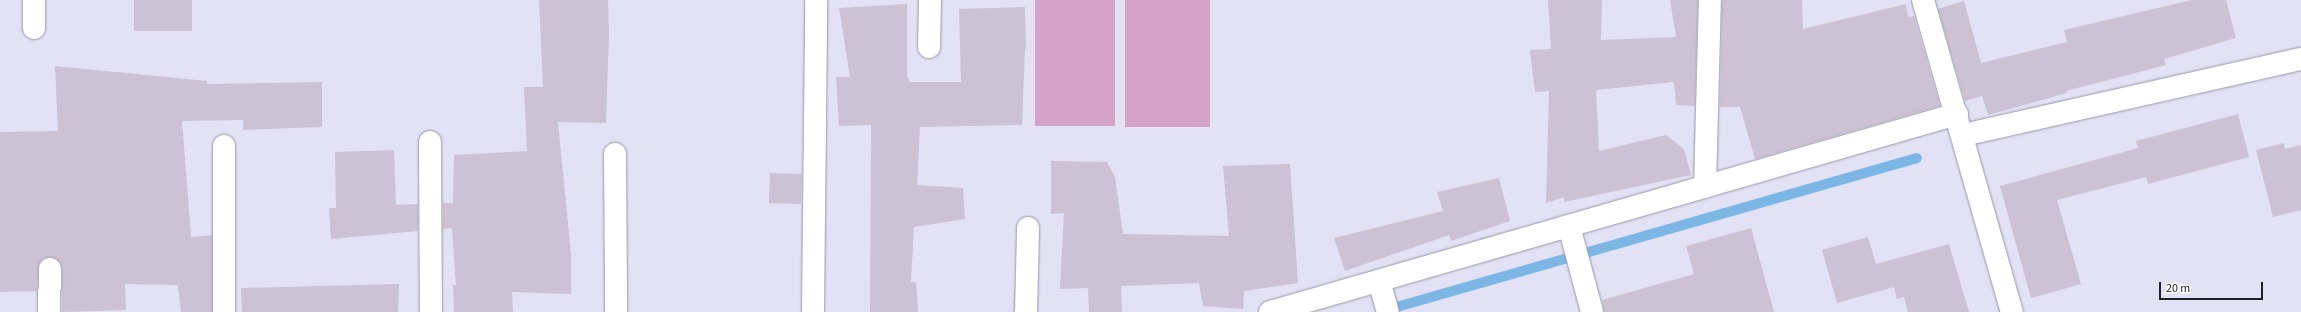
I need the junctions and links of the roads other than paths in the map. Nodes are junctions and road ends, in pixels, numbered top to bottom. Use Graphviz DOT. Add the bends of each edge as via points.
graph roads {
  1 [pos="34,0"];
  2 [pos="816,0"];
  3 [pos="930,0"];
  4 [pos="1710,0"];
  5 [pos="1923,0"];
  6 [pos="34,28"];
  7 [pos="929,47"];
  8 [pos="2301,59"];
  9 [pos="1957,114"];
  10 [pos="1963,135"];
  11 [pos="430,142"];
  12 [pos="224,146"];
  13 [pos="615,154"];
  14 [pos="1705,187"];
  15 [pos="1028,228"];
  16 [pos="1572,235"];
  17 [pos="50,269"];
  18 [pos="1379,281"];
  19 [pos="1387,307"];
  20 [pos="49,312"];
  21 [pos="224,312"];
  22 [pos="431,312"];
  23 [pos="616,312"];
  24 [pos="813,312"];
  25 [pos="1026,312"];
  26 [pos="1270,312"];
  27 [pos="1592,312"];
  28 [pos="2012,312"];
  1 -- 6 [label="street"];
  2 -- 24 [label="street"];
  3 -- 7 [label="street"];
  4 -- 14 [label="street"];
  5 -- 9 [label="street"];
  8 -- 10 [label="street"];
  9 -- 10 [label="street"];
  9 -- 14 [label="street"];
  10 -- 28 [label="street"];
  11 -- 22 [label="street"];
  12 -- 21 [label="street"];
  13 -- 23 [label="street"];
  14 -- 16 [label="street"];
  15 -- 25 [label="street"];
  16 -- 18 [label="street"];
  16 -- 27 [label="street"];
  17 -- 20 [label="street"];
  18 -- 19 [label="street"];
  18 -- 26 [label="street"];
}
